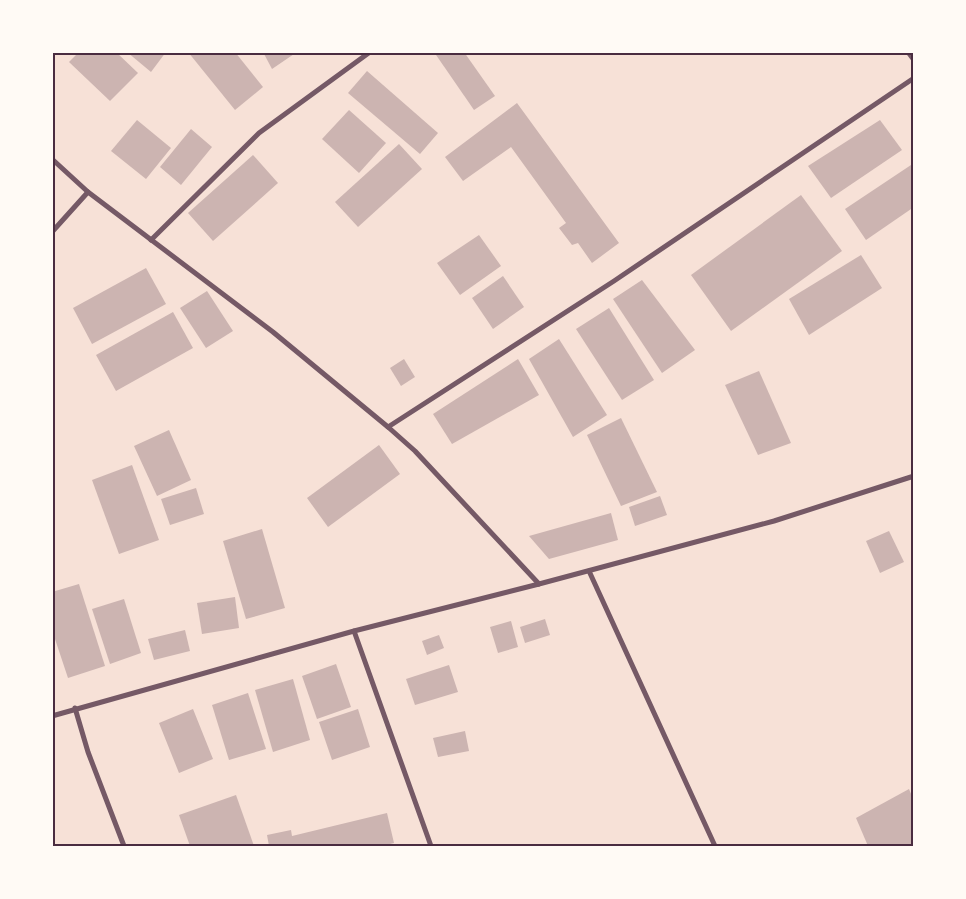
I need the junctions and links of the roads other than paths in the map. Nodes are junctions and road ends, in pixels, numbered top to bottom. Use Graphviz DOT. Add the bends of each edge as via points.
graph roads {
  1 [pos="370,52"];
  2 [pos="908,52"];
  3 [pos="914,60"];
  4 [pos="914,78"];
  5 [pos="52,158"];
  6 [pos="88,192"];
  7 [pos="52,232"];
  8 [pos="151,240"];
  9 [pos="388,427"];
  10 [pos="914,476"];
  11 [pos="589,571"];
  12 [pos="539,584"];
  13 [pos="354,631"];
  14 [pos="75,708"];
  15 [pos="52,716"];
  16 [pos="124,846"];
  17 [pos="431,846"];
  18 [pos="715,846"];
  1 -- 8 [label="street" via="259,133"];
  2 -- 3 [label="street"];
  4 -- 9 [label="street" via="614,282"];
  5 -- 6 [label="street"];
  6 -- 7 [label="street"];
  6 -- 8 [label="street"];
  8 -- 9 [label="street" via="273,332"];
  9 -- 12 [label="street" via="415,451"];
  10 -- 11 [label="street" via="774,521"];
  11 -- 12 [label="street"];
  11 -- 18 [label="street"];
  12 -- 13 [label="street"];
  13 -- 14 [label="street"];
  13 -- 17 [label="street"];
  14 -- 15 [label="street"];
  14 -- 16 [label="street"];
}
